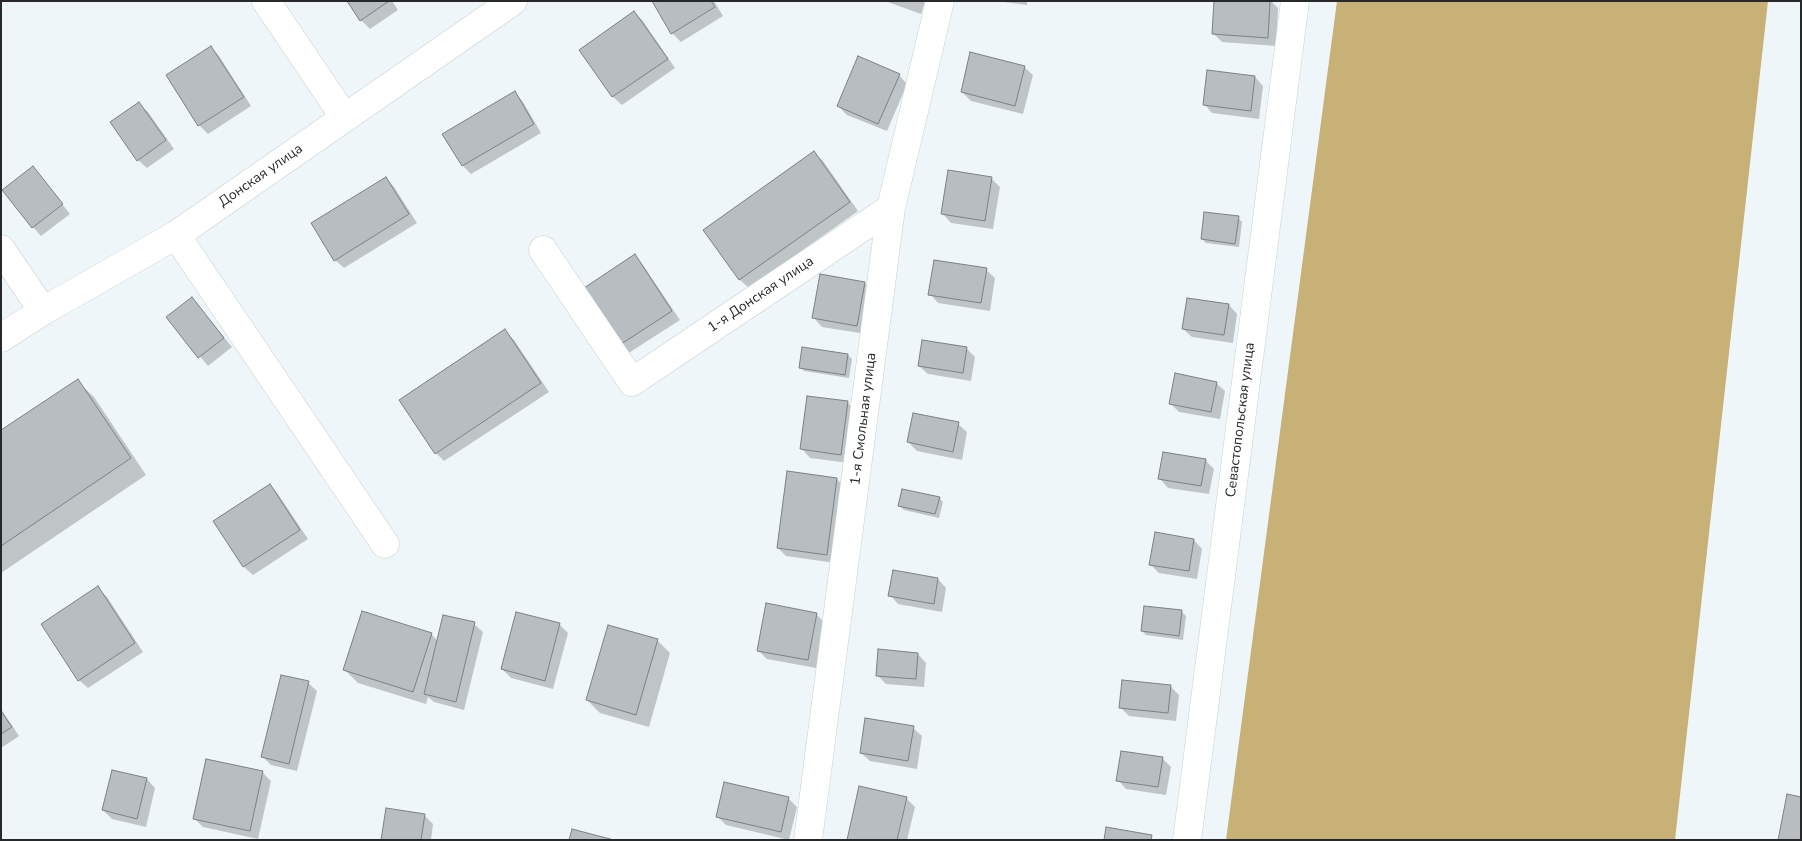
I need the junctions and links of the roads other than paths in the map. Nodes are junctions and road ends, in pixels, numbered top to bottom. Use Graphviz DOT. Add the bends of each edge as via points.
graph roads {
  1 [pos="266,1"];
  2 [pos="513,1"];
  3 [pos="940,1"];
  4 [pos="1295,1"];
  5 [pos="345,118"];
  6 [pos="891,208"];
  7 [pos="176,235"];
  8 [pos="1,249"];
  9 [pos="543,250"];
  10 [pos="43,311"];
  11 [pos="1,338"];
  12 [pos="385,544"];
  13 [pos="808,840"];
  14 [pos="1187,840"];
  1 -- 5 [label="street"];
  2 -- 5 [label="street, Донская улица"];
  3 -- 6 [label="street, 1-я Смольная улица"];
  4 -- 14 [label="street, Севастопольская улица"];
  5 -- 7 [label="street, Донская улица"];
  6 -- 9 [label="street, 1-я Донская улица" via="632,382"];
  6 -- 13 [label="street, 1-я Смольная улица"];
  7 -- 10 [label="street, Донская улица"];
  7 -- 12 [label="street"];
  8 -- 10 [label="street"];
  10 -- 11 [label="street, Донская улица"];
}
